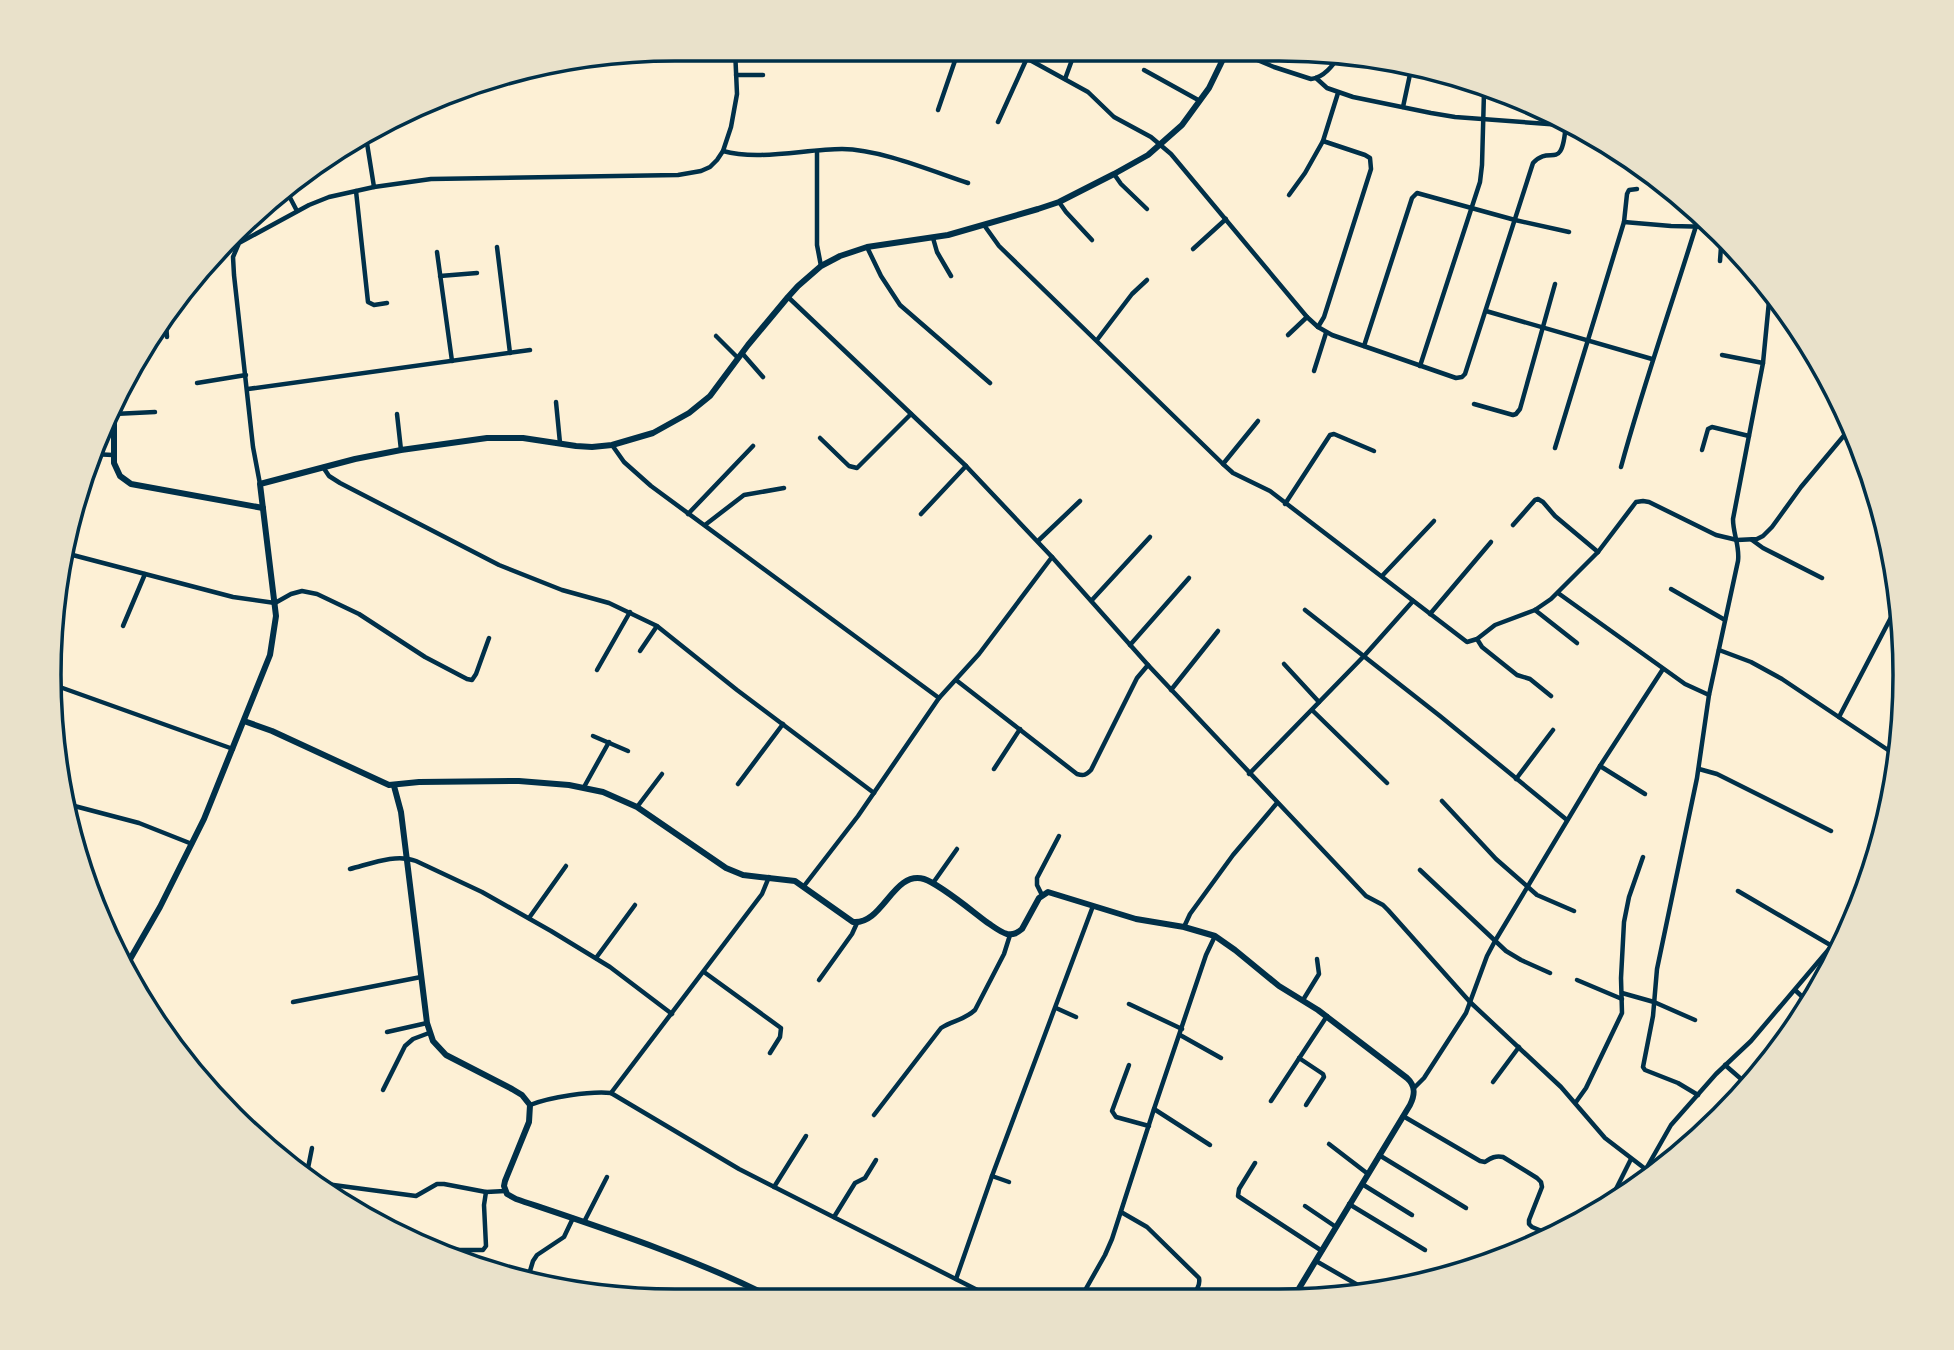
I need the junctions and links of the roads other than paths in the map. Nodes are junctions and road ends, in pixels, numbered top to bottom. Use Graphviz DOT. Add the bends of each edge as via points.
graph roads {
  1 [pos="735,61"];
  2 [pos="955,61"];
  3 [pos="1026,61"];
  4 [pos="1032,61"];
  5 [pos="1072,61"];
  6 [pos="1224,61"];
  7 [pos="1261,61"];
  8 [pos="1333,64"];
  9 [pos="1144,70"];
  10 [pos="736,75"];
  11 [pos="764,75"];
  12 [pos="1410,75"];
  13 [pos="1316,78"];
  14 [pos="1065,79"];
  15 [pos="1338,93"];
  16 [pos="1484,97"];
  17 [pos="1200,102"];
  18 [pos="1403,107"];
  19 [pos="938,110"];
  20 [pos="1484,120"];
  21 [pos="998,122"];
  22 [pos="1546,123"];
  23 [pos="1565,133"];
  24 [pos="1323,141"];
  25 [pos="367,144"];
  26 [pos="1161,145"];
  27 [pos="723,151"];
  28 [pos="817,151"];
  29 [pos="1114,174"];
  30 [pos="968,183"];
  31 [pos="374,187"];
  32 [pos="1637,189"];
  33 [pos="356,191"];
  34 [pos="1289,195"];
  35 [pos="290,197"];
  36 [pos="1059,202"];
  37 [pos="1472,208"];
  38 [pos="1147,209"];
  39 [pos="297,211"];
  40 [pos="1226,219"];
  41 [pos="1515,220"];
  42 [pos="1624,222"];
  43 [pos="984,225"];
  44 [pos="1696,226"];
  45 [pos="1569,232"];
  46 [pos="933,238"];
  47 [pos="1092,240"];
  48 [pos="239,243"];
  49 [pos="239,243"];
  50 [pos="497,247"];
  51 [pos="867,247"];
  52 [pos="1193,249"];
  53 [pos="1721,249"];
  54 [pos="437,252"];
  55 [pos="1720,261"];
  56 [pos="821,266"];
  57 [pos="477,273"];
  58 [pos="440,276"];
  59 [pos="951,276"];
  60 [pos="1147,279"];
  61 [pos="1555,284"];
  62 [pos="788,297"];
  63 [pos="387,303"];
  64 [pos="1769,305"];
  65 [pos="1486,311"];
  66 [pos="1307,317"];
  67 [pos="1318,327"];
  68 [pos="1542,327"];
  69 [pos="167,332"];
  70 [pos="1326,333"];
  71 [pos="1288,335"];
  72 [pos="716,336"];
  73 [pos="167,337"];
  74 [pos="1097,340"];
  75 [pos="1588,341"];
  76 [pos="1364,346"];
  77 [pos="530,350"];
  78 [pos="510,353"];
  79 [pos="1722,355"];
  80 [pos="740,356"];
  81 [pos="1652,359"];
  82 [pos="452,361"];
  83 [pos="1763,363"];
  84 [pos="1420,366"];
  85 [pos="1314,371"];
  86 [pos="246,375"];
  87 [pos="762,377"];
  88 [pos="197,383"];
  89 [pos="990,383"];
  90 [pos="248,389"];
  91 [pos="556,402"];
  92 [pos="1474,404"];
  93 [pos="122,411"];
  94 [pos="155,412"];
  95 [pos="397,414"];
  96 [pos="911,414"];
  97 [pos="1258,421"];
  98 [pos="113,429"];
  99 [pos="1749,436"];
  100 [pos="1844,436"];
  101 [pos="820,438"];
  102 [pos="560,444"];
  103 [pos="612,445"];
  104 [pos="753,446"];
  105 [pos="1555,448"];
  106 [pos="401,450"];
  107 [pos="1702,450"];
  108 [pos="1374,451"];
  109 [pos="103,455"];
  110 [pos="113,455"];
  111 [pos="1223,464"];
  112 [pos="965,466"];
  113 [pos="323,467"];
  114 [pos="1621,467"];
  115 [pos="260,484"];
  116 [pos="784,488"];
  117 [pos="1080,500"];
  118 [pos="1285,504"];
  119 [pos="263,508"];
  120 [pos="688,514"];
  121 [pos="921,514"];
  122 [pos="1434,521"];
  123 [pos="705,525"];
  124 [pos="1513,526"];
  125 [pos="1150,537"];
  126 [pos="1752,539"];
  127 [pos="1737,540"];
  128 [pos="1038,541"];
  129 [pos="1491,542"];
  130 [pos="1598,552"];
  131 [pos="73,555"];
  132 [pos="1052,557"];
  133 [pos="145,574"];
  134 [pos="1382,576"];
  135 [pos="1189,578"];
  136 [pos="1822,578"];
  137 [pos="1671,589"];
  138 [pos="1558,593"];
  139 [pos="1092,600"];
  140 [pos="1413,601"];
  141 [pos="275,603"];
  142 [pos="1305,610"];
  143 [pos="1535,610"];
  144 [pos="630,612"];
  145 [pos="1430,614"];
  146 [pos="1725,620"];
  147 [pos="1890,620"];
  148 [pos="123,626"];
  149 [pos="657,626"];
  150 [pos="1218,631"];
  151 [pos="489,638"];
  152 [pos="1477,639"];
  153 [pos="1577,643"];
  154 [pos="1130,645"];
  155 [pos="640,650"];
  156 [pos="1719,650"];
  157 [pos="1364,656"];
  158 [pos="1284,664"];
  159 [pos="1147,665"];
  160 [pos="1663,669"];
  161 [pos="597,670"];
  162 [pos="956,680"];
  163 [pos="62,687"];
  164 [pos="1171,690"];
  165 [pos="1709,695"];
  166 [pos="1551,696"];
  167 [pos="939,698"];
  168 [pos="1319,702"];
  169 [pos="1312,710"];
  170 [pos="1839,717"];
  171 [pos="244,721"];
  172 [pos="783,724"];
  173 [pos="1020,729"];
  174 [pos="1553,730"];
  175 [pos="593,736"];
  176 [pos="609,742"];
  177 [pos="233,749"];
  178 [pos="1888,750"];
  179 [pos="628,751"];
  180 [pos="1600,766"];
  181 [pos="994,769"];
  182 [pos="1699,769"];
  183 [pos="662,774"];
  184 [pos="1249,774"];
  185 [pos="1516,779"];
  186 [pos="1387,783"];
  187 [pos="737,784"];
  188 [pos="394,786"];
  189 [pos="584,787"];
  190 [pos="874,793"];
  191 [pos="1645,794"];
  192 [pos="1442,801"];
  193 [pos="1278,803"];
  194 [pos="76,806"];
  195 [pos="637,807"];
  196 [pos="1567,820"];
  197 [pos="1831,831"];
  198 [pos="1059,836"];
  199 [pos="193,844"];
  200 [pos="957,849"];
  201 [pos="1643,857"];
  202 [pos="407,858"];
  203 [pos="566,866"];
  204 [pos="350,869"];
  205 [pos="1420,870"];
  206 [pos="769,877"];
  207 [pos="933,883"];
  208 [pos="804,886"];
  209 [pos="1528,886"];
  210 [pos="1738,891"];
  211 [pos="1042,895"];
  212 [pos="635,905"];
  213 [pos="1093,906"];
  214 [pos="1574,911"];
  215 [pos="529,918"];
  216 [pos="857,923"];
  217 [pos="1184,927"];
  218 [pos="1010,934"];
  219 [pos="1215,936"];
  220 [pos="1494,941"];
  221 [pos="1830,945"];
  222 [pos="1825,955"];
  223 [pos="131,958"];
  224 [pos="596,958"];
  225 [pos="1317,959"];
  226 [pos="704,972"];
  227 [pos="1550,974"];
  228 [pos="421,977"];
  229 [pos="819,980"];
  230 [pos="1577,980"];
  231 [pos="1795,990"];
  232 [pos="1622,996"];
  233 [pos="1802,996"];
  234 [pos="1303,1000"];
  235 [pos="293,1002"];
  236 [pos="1470,1002"];
  237 [pos="1654,1002"];
  238 [pos="1129,1004"];
  239 [pos="1056,1008"];
  240 [pos="671,1014"];
  241 [pos="1327,1016"];
  242 [pos="1076,1017"];
  243 [pos="1695,1020"];
  244 [pos="426,1023"];
  245 [pos="1182,1029"];
  246 [pos="387,1032"];
  247 [pos="429,1033"];
  248 [pos="1180,1035"];
  249 [pos="1519,1048"];
  250 [pos="770,1053"];
  251 [pos="1221,1058"];
  252 [pos="1299,1058"];
  253 [pos="1129,1065"];
  254 [pos="1725,1065"];
  255 [pos="1741,1079"];
  256 [pos="1493,1082"];
  257 [pos="1414,1088"];
  258 [pos="383,1090"];
  259 [pos="611,1093"];
  260 [pos="1698,1094"];
  261 [pos="1271,1101"];
  262 [pos="1576,1102"];
  263 [pos="530,1105"];
  264 [pos="1306,1105"];
  265 [pos="1154,1109"];
  266 [pos="874,1115"];
  267 [pos="1403,1116"];
  268 [pos="1149,1126"];
  269 [pos="807,1136"];
  270 [pos="1329,1144"];
  271 [pos="1210,1145"];
  272 [pos="312,1148"];
  273 [pos="1379,1155"];
  274 [pos="1631,1159"];
  275 [pos="876,1160"];
  276 [pos="1255,1163"];
  277 [pos="1650,1164"];
  278 [pos="308,1167"];
  279 [pos="1644,1168"];
  280 [pos="1368,1174"];
  281 [pos="992,1176"];
  282 [pos="607,1177"];
  283 [pos="1009,1182"];
  284 [pos="1362,1184"];
  285 [pos="337,1187"];
  286 [pos="774,1187"];
  287 [pos="1616,1187"];
  288 [pos="505,1191"];
  289 [pos="486,1192"];
  290 [pos="1349,1204"];
  291 [pos="1305,1206"];
  292 [pos="1466,1208"];
  293 [pos="1121,1212"];
  294 [pos="1412,1215"];
  295 [pos="834,1217"];
  296 [pos="573,1218"];
  297 [pos="584,1222"];
  298 [pos="1336,1227"];
  299 [pos="1539,1230"];
  300 [pos="462,1250"];
  301 [pos="1425,1250"];
  302 [pos="1322,1251"];
  303 [pos="1316,1261"];
  304 [pos="530,1271"];
  305 [pos="956,1279"];
  306 [pos="1355,1283"];
  307 [pos="1299,1288"];
  308 [pos="750,1289"];
  309 [pos="976,1289"];
  310 [pos="1086,1289"];
  311 [pos="1197,1289"];
  1 -- 10 [label="street"];
  2 -- 19 [label="street"];
  3 -- 21 [label="street"];
  4 -- 14 [label="street"];
  5 -- 14 [label="street"];
  6 -- 17 [label="street"];
  7 -- 13 [label="street" via="1304,78"];
  8 -- 13 [label="street"];
  9 -- 17 [label="street"];
  10 -- 11 [label="street"];
  10 -- 27 [label="street" via="736,107"];
  12 -- 18 [label="street"];
  13 -- 15 [label="street"];
  14 -- 26 [label="street" via="1095,97 1119,121"];
  15 -- 18 [label="street"];
  15 -- 24 [label="street"];
  16 -- 20 [label="street"];
  17 -- 26 [label="street"];
  18 -- 20 [label="street"];
  20 -- 22 [label="street"];
  20 -- 37 [label="street" via="1482,173"];
  23 -- 41 [label="street" via="1560,153 1539,157 1533,163"];
  24 -- 34 [label="street"];
  24 -- 67 [label="street" via="1366,155 1371,164"];
  25 -- 31 [label="street"];
  26 -- 29 [label="street"];
  26 -- 40 [label="street"];
  27 -- 28 [label="street"];
  27 -- 31 [label="street" via="710,167 678,175 464,178"];
  28 -- 30 [label="street" via="867,150"];
  28 -- 56 [label="street"];
  29 -- 36 [label="street"];
  29 -- 38 [label="street"];
  31 -- 33 [label="street"];
  32 -- 42 [label="street" via="1627,194"];
  33 -- 39 [label="street"];
  33 -- 63 [label="street" via="368,302"];
  35 -- 39 [label="street"];
  36 -- 43 [label="street"];
  36 -- 47 [label="street"];
  37 -- 41 [label="street"];
  37 -- 76 [label="street" via="1414,195"];
  37 -- 84 [label="street"];
  39 -- 48 [label="street"];
  40 -- 52 [label="street"];
  40 -- 66 [label="street"];
  41 -- 45 [label="street"];
  41 -- 65 [label="street"];
  42 -- 44 [label="street"];
  42 -- 75 [label="street"];
  43 -- 46 [label="street"];
  43 -- 74 [label="street" via="999,246"];
  44 -- 81 [label="street"];
  46 -- 51 [label="street"];
  46 -- 59 [label="street"];
  49 -- 86 [label="street" via="234,275"];
  50 -- 78 [label="street"];
  51 -- 56 [label="street"];
  51 -- 89 [label="street" via="900,304"];
  53 -- 55 [label="street"];
  54 -- 58 [label="street"];
  56 -- 62 [label="street"];
  57 -- 58 [label="street"];
  58 -- 82 [label="street"];
  60 -- 74 [label="street"];
  61 -- 68 [label="street"];
  62 -- 80 [label="street"];
  62 -- 96 [label="street"];
  64 -- 83 [label="street"];
  65 -- 68 [label="street"];
  65 -- 84 [label="street" via="1462,377"];
  66 -- 67 [label="street"];
  66 -- 71 [label="street"];
  67 -- 70 [label="street"];
  68 -- 75 [label="street"];
  68 -- 92 [label="street" via="1517,414"];
  69 -- 73 [label="street"];
  70 -- 76 [label="street"];
  70 -- 85 [label="street"];
  72 -- 80 [label="street"];
  74 -- 111 [label="street"];
  75 -- 81 [label="street"];
  75 -- 105 [label="street"];
  76 -- 84 [label="street"];
  77 -- 78 [label="street"];
  78 -- 82 [label="street"];
  79 -- 83 [label="street"];
  80 -- 87 [label="street"];
  80 -- 103 [label="street" via="716,389 689,413 653,433"];
  81 -- 114 [label="street"];
  82 -- 90 [label="street"];
  83 -- 99 [label="street"];
  86 -- 88 [label="street"];
  86 -- 90 [label="street"];
  90 -- 115 [label="street"];
  91 -- 102 [label="street"];
  93 -- 94 [label="street"];
  95 -- 106 [label="street"];
  96 -- 101 [label="street" via="857,468"];
  96 -- 112 [label="street"];
  97 -- 111 [label="street"];
  98 -- 110 [label="street"];
  99 -- 107 [label="street" via="1712,426"];
  99 -- 127 [label="street" via="1733,527"];
  100 -- 126 [label="street" via="1772,527"];
  102 -- 103 [label="street"];
  102 -- 106 [label="street" via="506,437"];
  103 -- 120 [label="street" via="624,462"];
  104 -- 120 [label="street"];
  106 -- 113 [label="street"];
  108 -- 118 [label="street" via="1330,435"];
  109 -- 110 [label="street"];
  110 -- 119 [label="street" via="117,471 131,484"];
  111 -- 118 [label="street"];
  112 -- 121 [label="street"];
  112 -- 128 [label="street"];
  113 -- 115 [label="street"];
  113 -- 144 [label="street" via="340,483 499,565"];
  115 -- 119 [label="street"];
  116 -- 123 [label="street" via="744,495"];
  117 -- 128 [label="street"];
  118 -- 134 [label="street"];
  119 -- 141 [label="street"];
  120 -- 123 [label="street"];
  122 -- 134 [label="street"];
  123 -- 167 [label="street"];
  124 -- 130 [label="street" via="1538,499"];
  125 -- 139 [label="street"];
  126 -- 127 [label="street"];
  126 -- 136 [label="street"];
  127 -- 130 [label="street" via="1643,501 1631,507"];
  127 -- 146 [label="street" via="1738,561"];
  128 -- 132 [label="street"];
  129 -- 145 [label="street"];
  130 -- 138 [label="street"];
  131 -- 133 [label="street"];
  132 -- 139 [label="street"];
  132 -- 162 [label="street"];
  133 -- 141 [label="street"];
  133 -- 148 [label="street"];
  134 -- 140 [label="street"];
  135 -- 154 [label="street"];
  137 -- 146 [label="street"];
  138 -- 143 [label="street"];
  138 -- 160 [label="street"];
  139 -- 154 [label="street"];
  140 -- 145 [label="street"];
  140 -- 157 [label="street"];
  141 -- 151 [label="street" via="302,591 317,594 471,680"];
  141 -- 171 [label="street" via="273,646"];
  142 -- 157 [label="street"];
  143 -- 152 [label="street" via="1495,625"];
  143 -- 153 [label="street"];
  144 -- 149 [label="street"];
  144 -- 161 [label="street"];
  145 -- 152 [label="street" via="1461,639"];
  146 -- 156 [label="street"];
  147 -- 170 [label="street"];
  149 -- 155 [label="street"];
  149 -- 172 [label="street"];
  150 -- 164 [label="street"];
  152 -- 166 [label="street" via="1517,675"];
  154 -- 159 [label="street"];
  156 -- 165 [label="street"];
  156 -- 170 [label="street" via="1782,679"];
  157 -- 168 [label="street"];
  157 -- 185 [label="street"];
  158 -- 168 [label="street"];
  159 -- 164 [label="street"];
  159 -- 173 [label="street" via="1087,775 1077,774"];
  160 -- 165 [label="street"];
  160 -- 180 [label="street"];
  162 -- 167 [label="street"];
  162 -- 173 [label="street"];
  163 -- 177 [label="street"];
  164 -- 184 [label="street"];
  165 -- 182 [label="street"];
  167 -- 190 [label="street"];
  168 -- 169 [label="street"];
  169 -- 184 [label="street"];
  169 -- 186 [label="street"];
  170 -- 178 [label="street"];
  171 -- 177 [label="street"];
  171 -- 188 [label="street"];
  172 -- 187 [label="street"];
  172 -- 190 [label="street"];
  173 -- 181 [label="street"];
  174 -- 185 [label="street"];
  175 -- 176 [label="street"];
  176 -- 179 [label="street"];
  176 -- 189 [label="street"];
  177 -- 199 [label="street"];
  180 -- 191 [label="street"];
  180 -- 196 [label="street"];
  182 -- 197 [label="street"];
  182 -- 237 [label="street"];
  183 -- 195 [label="street"];
  184 -- 193 [label="street"];
  185 -- 196 [label="street"];
  188 -- 189 [label="street" via="519,781"];
  188 -- 202 [label="street"];
  189 -- 195 [label="street"];
  190 -- 208 [label="street"];
  192 -- 209 [label="street"];
  193 -- 217 [label="street" via="1233,855"];
  193 -- 236 [label="street" via="1366,896 1388,910"];
  194 -- 199 [label="street"];
  195 -- 206 [label="street" via="726,868"];
  196 -- 209 [label="street"];
  198 -- 211 [label="street" via="1037,878"];
  199 -- 223 [label="street"];
  200 -- 207 [label="street"];
  201 -- 232 [label="street" via="1624,922"];
  202 -- 204 [label="street"];
  202 -- 215 [label="street"];
  202 -- 228 [label="street"];
  203 -- 215 [label="street"];
  205 -- 220 [label="street"];
  206 -- 208 [label="street"];
  206 -- 226 [label="street" via="762,894"];
  207 -- 216 [label="street" via="918,878 906,881 874,914"];
  207 -- 218 [label="street" via="996,929"];
  208 -- 216 [label="street"];
  209 -- 214 [label="street" via="1537,895"];
  209 -- 220 [label="street"];
  210 -- 221 [label="street"];
  211 -- 213 [label="street" via="1052,892"];
  211 -- 218 [label="street" via="1022,929"];
  212 -- 224 [label="street"];
  213 -- 217 [label="street"];
  213 -- 239 [label="street"];
  215 -- 224 [label="street"];
  216 -- 229 [label="street"];
  217 -- 219 [label="street"];
  218 -- 266 [label="street" via="975,1010 941,1028"];
  219 -- 234 [label="street"];
  219 -- 245 [label="street"];
  220 -- 227 [label="street"];
  220 -- 236 [label="street"];
  222 -- 231 [label="street"];
  224 -- 240 [label="street"];
  225 -- 234 [label="street" via="1319,974"];
  226 -- 240 [label="street"];
  226 -- 250 [label="street" via="781,1028"];
  228 -- 235 [label="street"];
  228 -- 244 [label="street"];
  230 -- 232 [label="street"];
  231 -- 233 [label="street"];
  231 -- 254 [label="street"];
  232 -- 237 [label="street"];
  232 -- 262 [label="street" via="1619,1022"];
  234 -- 241 [label="street"];
  236 -- 249 [label="street"];
  236 -- 257 [label="street"];
  237 -- 243 [label="street"];
  237 -- 260 [label="street" via="1643,1067"];
  238 -- 245 [label="street"];
  239 -- 242 [label="street"];
  239 -- 281 [label="street"];
  240 -- 259 [label="street"];
  241 -- 252 [label="street"];
  241 -- 257 [label="street" via="1407,1077"];
  244 -- 246 [label="street"];
  244 -- 247 [label="street"];
  245 -- 248 [label="street"];
  247 -- 258 [label="street" via="405,1046"];
  247 -- 263 [label="street" via="446,1055 512,1088"];
  248 -- 251 [label="street"];
  248 -- 265 [label="street"];
  249 -- 256 [label="street"];
  249 -- 262 [label="street"];
  252 -- 261 [label="street"];
  252 -- 264 [label="street" via="1324,1077"];
  253 -- 268 [label="street" via="1112,1111 1116,1117"];
  254 -- 255 [label="street"];
  254 -- 260 [label="street"];
  257 -- 267 [label="street"];
  259 -- 263 [label="street"];
  259 -- 286 [label="street"];
  260 -- 277 [label="street" via="1665,1133"];
  262 -- 274 [label="street" via="1605,1138"];
  263 -- 288 [label="street" via="529,1122"];
  265 -- 268 [label="street"];
  265 -- 271 [label="street"];
  267 -- 273 [label="street"];
  267 -- 299 [label="street" via="1480,1161 1503,1157 1537,1178 1542,1187 1529,1224"];
  268 -- 293 [label="street"];
  269 -- 286 [label="street"];
  270 -- 280 [label="street"];
  272 -- 278 [label="street"];
  273 -- 280 [label="street"];
  273 -- 292 [label="street"];
  274 -- 279 [label="street"];
  274 -- 287 [label="street"];
  275 -- 295 [label="street"];
  276 -- 302 [label="street" via="1238,1196"];
  280 -- 284 [label="street"];
  281 -- 283 [label="street"];
  281 -- 305 [label="street"];
  282 -- 297 [label="street"];
  284 -- 290 [label="street"];
  284 -- 294 [label="street"];
  285 -- 289 [label="street" via="416,1196 444,1184"];
  286 -- 295 [label="street"];
  288 -- 289 [label="street"];
  288 -- 296 [label="street"];
  289 -- 300 [label="street" via="486,1246"];
  290 -- 298 [label="street"];
  290 -- 301 [label="street"];
  291 -- 298 [label="street"];
  293 -- 310 [label="street"];
  293 -- 311 [label="street" via="1147,1227 1199,1278"];
  295 -- 305 [label="street"];
  296 -- 297 [label="street"];
  296 -- 304 [label="street" via="564,1237 537,1255"];
  297 -- 308 [label="street" via="718,1272"];
  298 -- 302 [label="street"];
  302 -- 303 [label="street"];
  303 -- 306 [label="street"];
  303 -- 307 [label="street"];
  305 -- 309 [label="street"];
}
